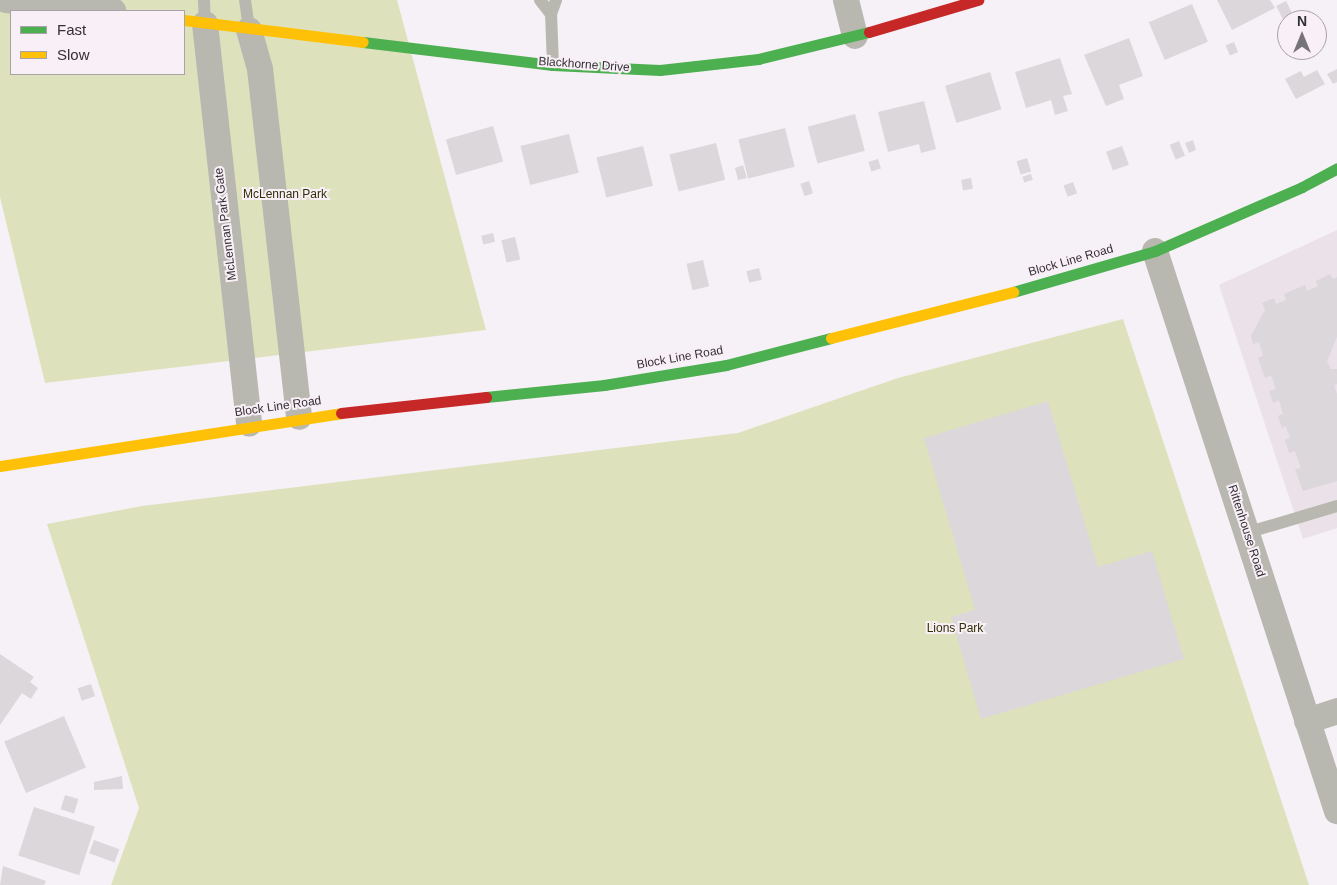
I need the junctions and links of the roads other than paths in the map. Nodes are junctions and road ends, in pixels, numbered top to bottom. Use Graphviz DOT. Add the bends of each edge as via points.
graph roads {
  1 [pos="6,0"];
  2 [pos="245,0"];
  3 [pos="540,0"];
  4 [pos="556,0"];
  5 [pos="846,0"];
  6 [pos="978,0"];
  7 [pos="103,10"];
  8 [pos="551,14"];
  9 [pos="197,15"];
  10 [pos="248,30"];
  11 [pos="855,36"];
  12 [pos="554,64"];
  13 [pos="1337,168"];
  14 [pos="1155,251"];
  15 [pos="298,417"];
  16 [pos="250,424"];
  17 [pos="0,466"];
  18 [pos="1337,506"];
  19 [pos="1246,533"];
  20 [pos="1337,711"];
  21 [pos="1307,721"];
  22 [pos="1337,811"];
  1 -- 7 [label="street"];
  2 -- 10 [label="lane"];
  3 -- 8 [label="lane"];
  4 -- 8 [label="lane"];
  5 -- 11 [label="street"];
  6 -- 11 [label="street, Blackhorne Drive"];
  8 -- 12 [label="lane"];
  9 -- 10 [label="street, Blackhorne Drive"];
  9 -- 16 [label="street, McLennan Park Gate"];
  10 -- 12 [label="street, Blackhorne Drive"];
  10 -- 15 [label="street" via="260,69"];
  11 -- 12 [label="street, Blackhorne Drive" via="758,59 660,70"];
  13 -- 14 [label="street, Block Line Road" via="1302,187"];
  14 -- 15 [label="street, Block Line Road" via="1079,275 726,365 604,385"];
  14 -- 19 [label="street, Rittenhouse Road"];
  15 -- 16 [label="street, Block Line Road"];
  16 -- 17 [label="street, Block Line Road"];
  18 -- 19 [label="lane"];
  19 -- 21 [label="street, Rittenhouse Road"];
  20 -- 21 [label="street"];
  21 -- 22 [label="street, Rittenhouse Road"];
}
